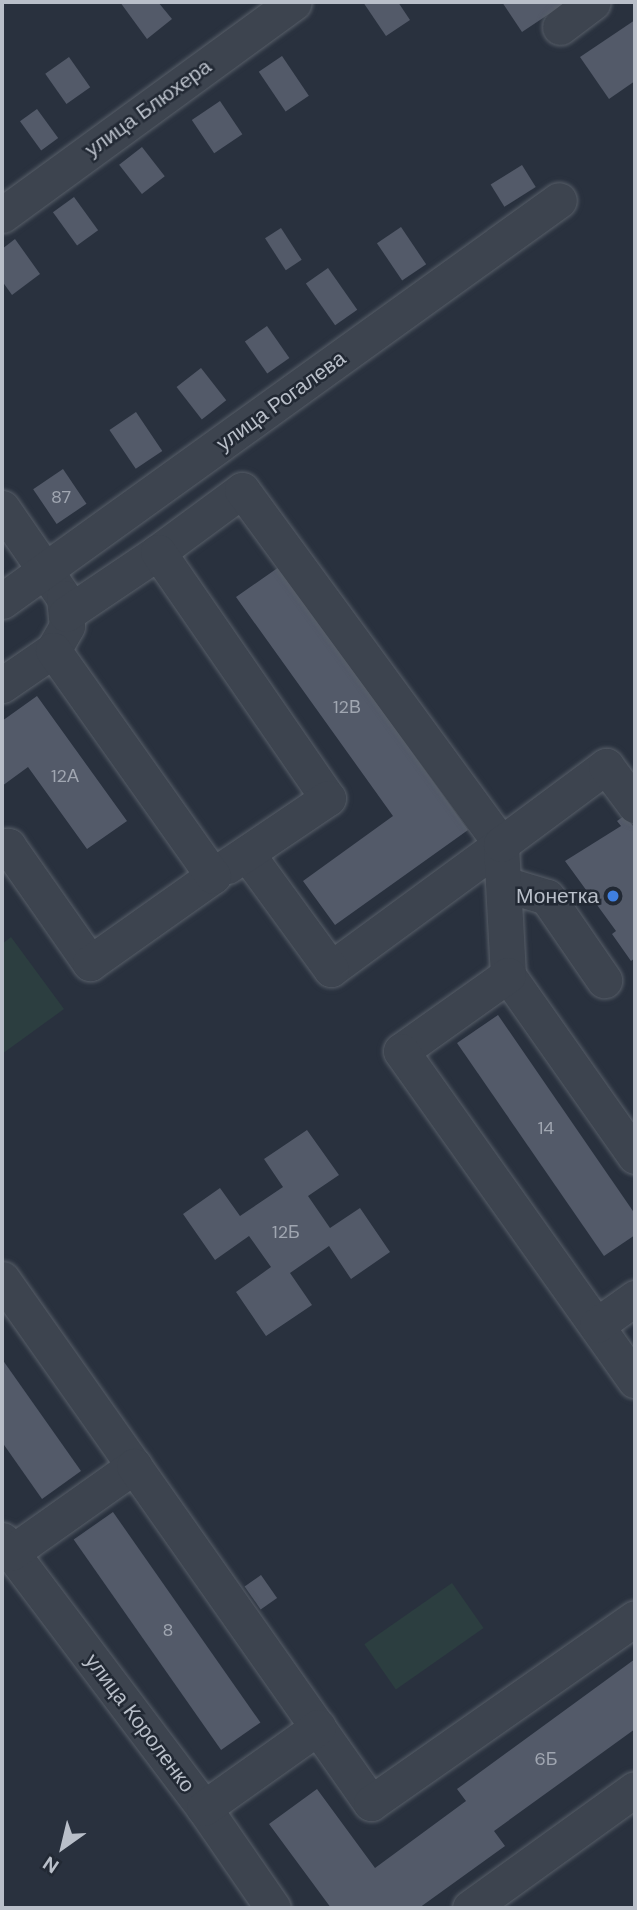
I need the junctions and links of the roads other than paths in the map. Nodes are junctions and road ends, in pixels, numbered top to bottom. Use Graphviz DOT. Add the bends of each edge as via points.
graph roads {
  1 [pos="294,2"];
  2 [pos="593,2"];
  3 [pos="560,27"];
  4 [pos="559,200"];
  5 [pos="2,215"];
  6 [pos="2,508"];
  7 [pos="158,552"];
  8 [pos="44,570"];
  9 [pos="2,601"];
  10 [pos="66,614"];
  11 [pos="53,650"];
  12 [pos="2,685"];
  13 [pos="635,805"];
  14 [pos="501,844"];
  15 [pos="2,851"];
  16 [pos="247,854"];
  17 [pos="213,876"];
  18 [pos="504,884"];
  19 [pos="508,975"];
  20 [pos="604,979"];
  21 [pos="635,1156"];
  22 [pos="2,1279"];
  23 [pos="635,1298"];
  24 [pos="597,1325"];
  25 [pos="635,1380"];
  26 [pos="134,1466"];
  27 [pos="6,1547"];
  28 [pos="635,1618"];
  29 [pos="318,1727"];
  30 [pos="635,1789"];
  31 [pos="204,1808"];
  32 [pos="273,1908"];
  33 [pos="470,1908"];
  1 -- 5 [label="street, улица Блюхера"];
  2 -- 3 [label="street"];
  4 -- 8 [label="street, улица Рогалева"];
  6 -- 8 [label="street"];
  7 -- 10 [label="street"];
  7 -- 14 [label="street" via="242,490"];
  7 -- 16 [label="street" via="328,798"];
  8 -- 9 [label="street, улица Рогалева"];
  8 -- 10 [label="street" via="64,598"];
  10 -- 11 [label="street" via="67,626"];
  11 -- 12 [label="street"];
  11 -- 17 [label="street"];
  13 -- 14 [label="street" via="606,766"];
  14 -- 16 [label="street" via="331,969"];
  14 -- 18 [label="street"];
  15 -- 17 [label="street" via="8,846 90,962"];
  16 -- 17 [label="street"];
  18 -- 19 [label="street"];
  18 -- 20 [label="street" via="547,897"];
  19 -- 21 [label="street"];
  19 -- 24 [label="street" via="401,1051"];
  22 -- 26 [label="street"];
  23 -- 24 [label="street"];
  24 -- 25 [label="street"];
  26 -- 27 [label="street"];
  26 -- 29 [label="street"];
  27 -- 31 [label="street, улица Короленко"];
  28 -- 29 [label="street" via="371,1803"];
  29 -- 31 [label="street"];
  30 -- 33 [label="street"];
  31 -- 32 [label="street, улица Короленко"];
}
